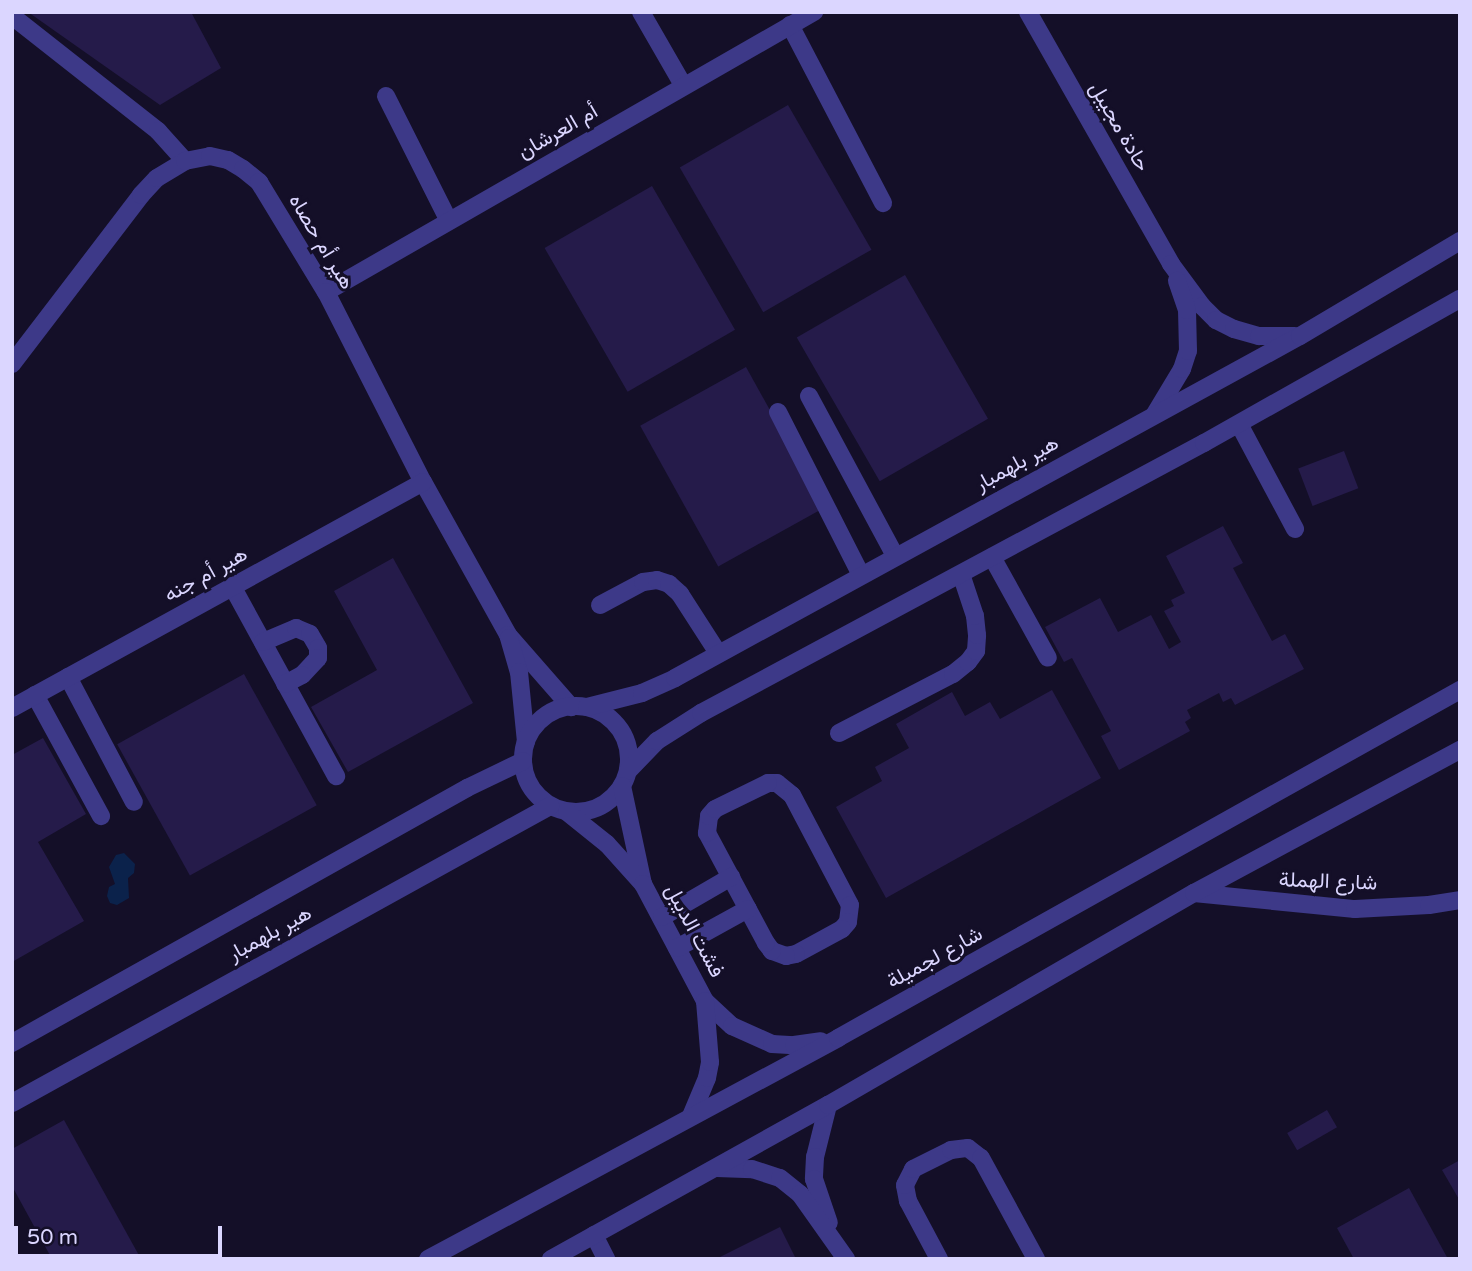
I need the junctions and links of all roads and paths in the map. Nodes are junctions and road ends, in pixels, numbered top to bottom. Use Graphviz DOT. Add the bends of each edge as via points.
graph roads {
  1 [pos="640,12"];
  2 [pos="814,12"];
  3 [pos="1028,12"];
  4 [pos="12,16"];
  5 [pos="790,25"];
  6 [pos="683,85"];
  7 [pos="386,96"];
  8 [pos="185,161"];
  9 [pos="883,203"];
  10 [pos="449,221"];
  11 [pos="1460,241"];
  12 [pos="1171,264"];
  13 [pos="326,292"];
  14 [pos="1460,299"];
  15 [pos="1300,336"];
  16 [pos="12,364"];
  17 [pos="809,396"];
  18 [pos="778,412"];
  19 [pos="1154,415"];
  20 [pos="1239,424"];
  21 [pos="422,482"];
  22 [pos="1295,529"];
  23 [pos="895,556"];
  24 [pos="992,557"];
  25 [pos="961,573"];
  26 [pos="861,575"];
  27 [pos="232,586"];
  28 [pos="600,605"];
  29 [pos="508,635"];
  30 [pos="263,642"];
  31 [pos="718,653"];
  32 [pos="1048,658"];
  33 [pos="68,677"];
  34 [pos="285,684"];
  35 [pos="1460,690"];
  36 [pos="35,695"];
  37 [pos="579,707"];
  38 [pos="12,708"];
  39 [pos="839,733"];
  40 [pos="1460,750"];
  41 [pos="524,752"];
  42 [pos="336,776"];
  43 [pos="625,778"];
  44 [pos="134,802"];
  45 [pos="558,809"];
  46 [pos="101,816"];
  47 [pos="731,877"];
  48 [pos="643,884"];
  49 [pos="1194,893"];
  50 [pos="1460,900"];
  51 [pos="748,909"];
  52 [pos="662,917"];
  53 [pos="677,948"];
  54 [pos="705,1001"];
  55 [pos="838,1038"];
  56 [pos="12,1043"];
  57 [pos="12,1103"];
  58 [pos="828,1105"];
  59 [pos="691,1116"];
  60 [pos="714,1168"];
  61 [pos="594,1235"];
  62 [pos="835,1239"];
  63 [pos="558,1257"];
  64 [pos="428,1259"];
  65 [pos="606,1259"];
  66 [pos="846,1259"];
  67 [pos="939,1259"];
  68 [pos="1036,1259"];
  1 -- 6 [label="street"];
  2 -- 5 [label="street, أم العرشان"];
  3 -- 12 [label="street, حادة مجيبل"];
  4 -- 8 [label="street" via="158,131"];
  5 -- 6 [label="street, أم العرشان"];
  5 -- 9 [label="street"];
  6 -- 10 [label="street, أم العرشان"];
  7 -- 10 [label="street"];
  8 -- 13 [label="street, هير أم حصاه" via="210,156 228,160 259,182"];
  8 -- 16 [label="street, هير أم حصاه" via="157,178 141,195"];
  10 -- 13 [label="street, أم العرشان"];
  11 -- 15 [label="street, هير بلهمبار"];
  12 -- 15 [label="street, حادة مجيبل" via="1216,320 1259,336"];
  12 -- 19 [label="street, حادة مجيبل" via="1187,310 1188,351"];
  13 -- 21 [label="street, هير أم حصاه"];
  14 -- 20 [label="street"];
  15 -- 19 [label="street, هير بلهمبار"];
  17 -- 23 [label="street"];
  18 -- 26 [label="street"];
  19 -- 23 [label="street, هير بلهمبار"];
  20 -- 22 [label="street"];
  20 -- 24 [label="street"];
  21 -- 27 [label="street, هير أم جنه"];
  21 -- 29 [label="street, هير أم حصاه"];
  23 -- 26 [label="street, هير بلهمبار"];
  24 -- 25 [label="street"];
  24 -- 32 [label="street"];
  25 -- 39 [label="street" via="977,635 976,651 968,662"];
  25 -- 43 [label="street" via="701,713 657,741"];
  26 -- 31 [label="street, هير بلهمبار"];
  27 -- 30 [label="street"];
  27 -- 33 [label="street, هير أم جنه"];
  28 -- 31 [label="street" via="643,582 669,584"];
  29 -- 37 [label="street, هير أم حصاه"];
  29 -- 41 [label="street, هير أم حصاه" via="519,673"];
  30 -- 34 [label="street"];
  30 -- 34 [label="street" via="296,628 310,634 318,648 317,658"];
  31 -- 37 [label="street, هير بلهمبار" via="642,693"];
  33 -- 36 [label="street, هير أم جنه"];
  33 -- 44 [label="street"];
  34 -- 42 [label="street"];
  35 -- 55 [label="street, شارع لجميلة"];
  36 -- 38 [label="street, هير أم جنه"];
  36 -- 46 [label="street"];
  37 -- 41 [label="street" via="556,710 543,718"];
  37 -- 43 [label="street" via="600,712 620,730 629,757"];
  40 -- 49 [label="street"];
  41 -- 45 [label="street" via="530,787"];
  41 -- 56 [label="street, هير بلهمبار"];
  43 -- 45 [label="street" via="612,799 598,808"];
  43 -- 48 [label="street, فشت الديبل"];
  45 -- 48 [label="street, فشت الديبل" via="607,844"];
  45 -- 57 [label="street, هير بلهمبار"];
  47 -- 51 [label="street"];
  47 -- 51 [label="street" via="706,833 709,816 758,786 777,783 792,795 846,896 850,914 842,929 786,956 772,951"];
  47 -- 52 [label="street"];
  48 -- 52 [label="street, فشت الديبل"];
  49 -- 50 [label="street, شارع الهملة" via="1355,909"];
  49 -- 58 [label="street"];
  51 -- 53 [label="street"];
  52 -- 53 [label="street, فشت الديبل"];
  53 -- 54 [label="street, فشت الديبل"];
  54 -- 55 [label="street, فشت الديبل" via="732,1026 772,1044"];
  54 -- 59 [label="street, فشت الديبل" via="710,1062"];
  55 -- 59 [label="street, شارع لجميلة"];
  58 -- 60 [label="street"];
  58 -- 62 [label="street" via="814,1179"];
  59 -- 64 [label="street, شارع لجميلة"];
  60 -- 61 [label="street"];
  60 -- 62 [label="street" via="751,1169 780,1178 800,1194"];
  61 -- 63 [label="street"];
  61 -- 65 [label="street"];
  62 -- 66 [label="street"];
  67 -- 68 [label="street" via="908,1201 905,1185 913,1169 951,1150 968,1148 981,1158"];
}
